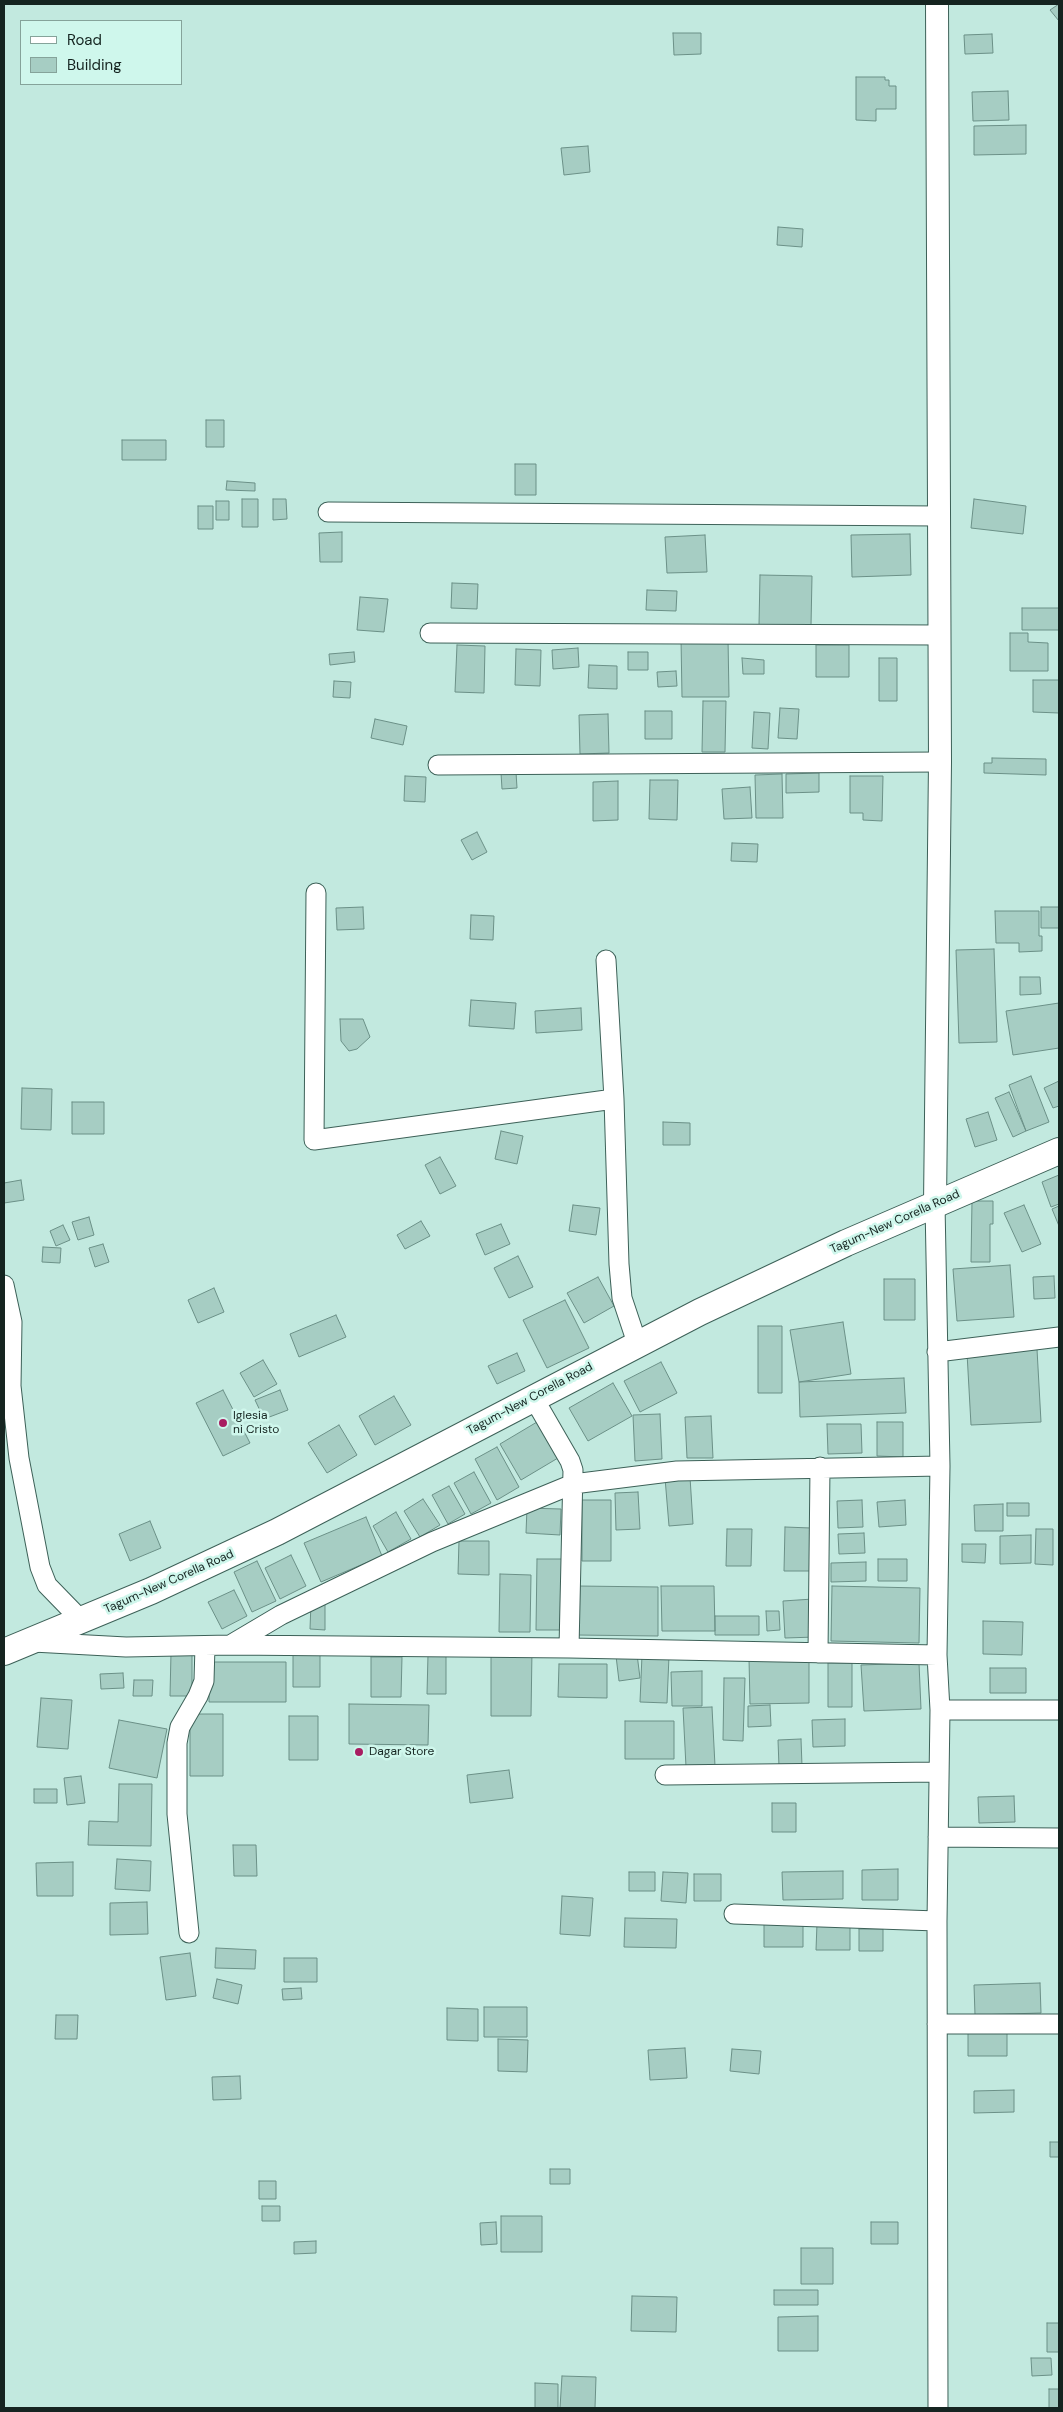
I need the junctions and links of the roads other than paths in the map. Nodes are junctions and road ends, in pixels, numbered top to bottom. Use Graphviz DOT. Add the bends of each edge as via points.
graph roads {
  1 [pos="936,4"];
  2 [pos="328,512"];
  3 [pos="939,516"];
  4 [pos="430,633"];
  5 [pos="939,636"];
  6 [pos="940,762"];
  7 [pos="438,765"];
  8 [pos="316,893"];
  9 [pos="606,960"];
  10 [pos="614,1099"];
  11 [pos="1059,1151"];
  12 [pos="936,1204"];
  13 [pos="4,1285"];
  14 [pos="1059,1337"];
  15 [pos="637,1343"];
  16 [pos="937,1352"];
  17 [pos="533,1397"];
  18 [pos="940,1466"];
  19 [pos="820,1467"];
  20 [pos="573,1484"];
  21 [pos="82,1621"];
  22 [pos="30,1642"];
  23 [pos="231,1645"];
  24 [pos="204,1646"];
  25 [pos="569,1648"];
  26 [pos="4,1652"];
  27 [pos="818,1653"];
  28 [pos="937,1655"];
  29 [pos="940,1710"];
  30 [pos="1059,1710"];
  31 [pos="939,1772"];
  32 [pos="665,1775"];
  33 [pos="938,1837"];
  34 [pos="1059,1838"];
  35 [pos="734,1914"];
  36 [pos="937,1921"];
  37 [pos="189,1933"];
  38 [pos="937,2024"];
  39 [pos="1059,2024"];
  40 [pos="938,2408"];
  1 -- 3 [label="street"];
  2 -- 3 [label="street"];
  3 -- 5 [label="street"];
  4 -- 5 [label="street"];
  5 -- 6 [label="street"];
  6 -- 7 [label="street"];
  6 -- 12 [label="street"];
  8 -- 10 [label="street" via="314,1140"];
  9 -- 10 [label="street"];
  10 -- 15 [label="street" via="622,1298"];
  11 -- 12 [label="main road, Tagum-New Corella Road"];
  12 -- 15 [label="main road, Tagum-New Corella Road" via="846,1243"];
  12 -- 16 [label="street"];
  13 -- 21 [label="street" via="12,1322 10,1386 19,1458 38,1558 47,1585"];
  14 -- 16 [label="street"];
  15 -- 17 [label="main road, Tagum-New Corella Road"];
  16 -- 18 [label="street"];
  17 -- 20 [label="street" via="570,1461"];
  17 -- 21 [label="main road, Tagum-New Corella Road" via="277,1532"];
  18 -- 19 [label="street"];
  18 -- 28 [label="street"];
  19 -- 20 [label="street" via="677,1471"];
  19 -- 27 [label="street"];
  20 -- 23 [label="street" via="432,1542 281,1615"];
  20 -- 25 [label="street"];
  21 -- 22 [label="main road, Tagum-New Corella Road"];
  22 -- 24 [label="street" via="126,1647"];
  22 -- 26 [label="main road, Tagum-New Corella Road"];
  23 -- 24 [label="street"];
  23 -- 25 [label="street"];
  24 -- 37 [label="street" via="204,1681 180,1728 177,1743 177,1814"];
  25 -- 27 [label="street"];
  27 -- 28 [label="street"];
  28 -- 29 [label="street"];
  29 -- 30 [label="street"];
  29 -- 31 [label="street"];
  31 -- 32 [label="street"];
  31 -- 33 [label="street"];
  33 -- 34 [label="street"];
  33 -- 36 [label="street"];
  35 -- 36 [label="street"];
  36 -- 38 [label="street"];
  38 -- 39 [label="street"];
  38 -- 40 [label="street"];
}
